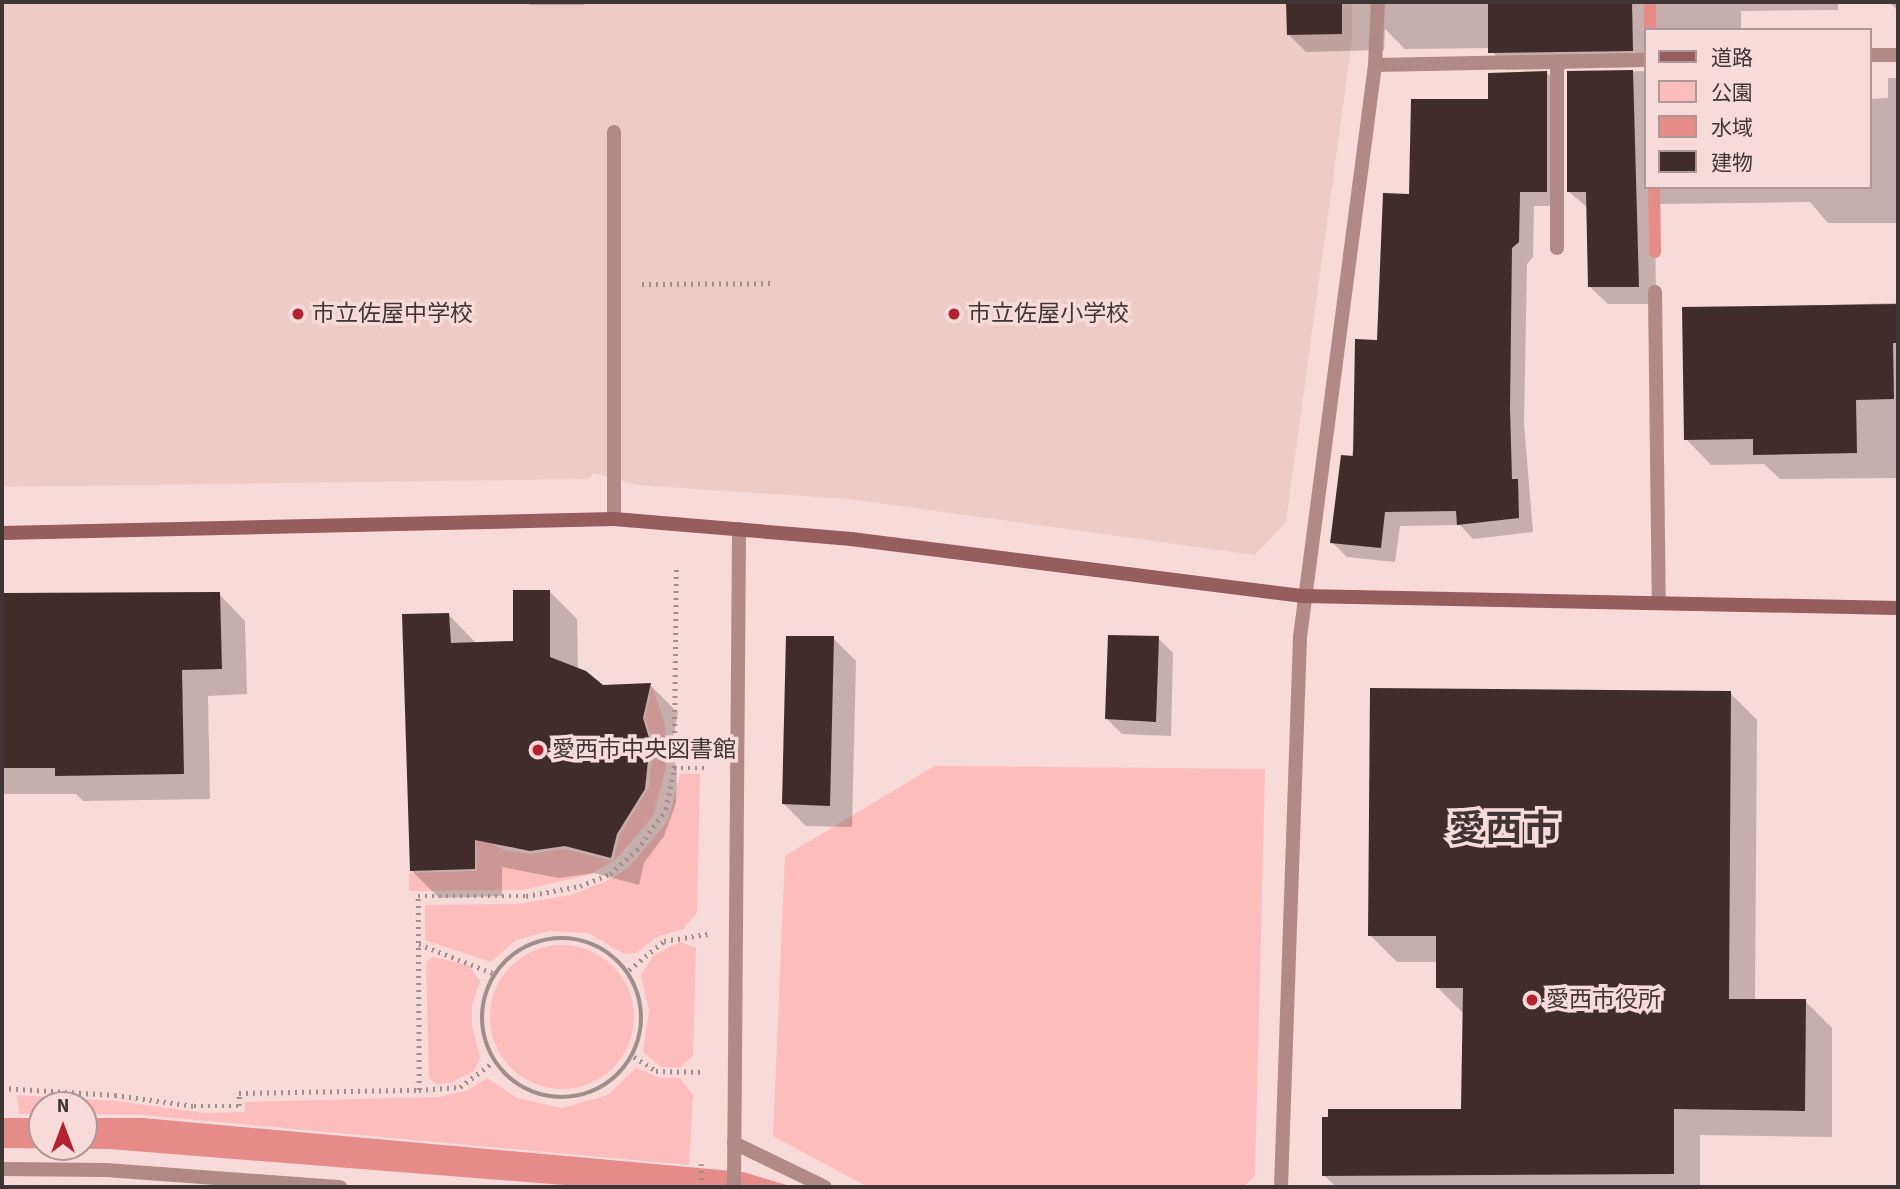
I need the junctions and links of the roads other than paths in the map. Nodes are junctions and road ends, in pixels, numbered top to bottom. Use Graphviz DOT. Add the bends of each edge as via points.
graph roads {
  1 [pos="1378,2"];
  2 [pos="1872,55"];
  3 [pos="1898,55"];
  4 [pos="1644,60"];
  5 [pos="1557,62"];
  6 [pos="1375,65"];
  7 [pos="614,132"];
  8 [pos="1557,248"];
  9 [pos="1656,292"];
  10 [pos="614,519"];
  11 [pos="739,530"];
  12 [pos="2,533"];
  13 [pos="1303,596"];
  14 [pos="1659,603"];
  15 [pos="1898,608"];
  16 [pos="734,1143"];
  17 [pos="2,1169"];
  18 [pos="148,1173"];
  19 [pos="141,1187"];
  20 [pos="340,1187"];
  21 [pos="734,1187"];
  22 [pos="825,1187"];
  23 [pos="1281,1187"];
  1 -- 6 [label="street"];
  2 -- 3 [label="street"];
  4 -- 5 [label="street"];
  5 -- 6 [label="street"];
  5 -- 8 [label="street"];
  6 -- 13 [label="street"];
  7 -- 10 [label="street"];
  9 -- 14 [label="street"];
  10 -- 11 [label="street"];
  10 -- 12 [label="street"];
  11 -- 13 [label="street" via="851,538"];
  11 -- 16 [label="street"];
  13 -- 14 [label="street"];
  13 -- 23 [label="street"];
  14 -- 15 [label="street"];
  16 -- 21 [label="street"];
  16 -- 22 [label="street"];
  17 -- 18 [label="street"];
  18 -- 19 [label="street"];
  18 -- 20 [label="street"];
}
